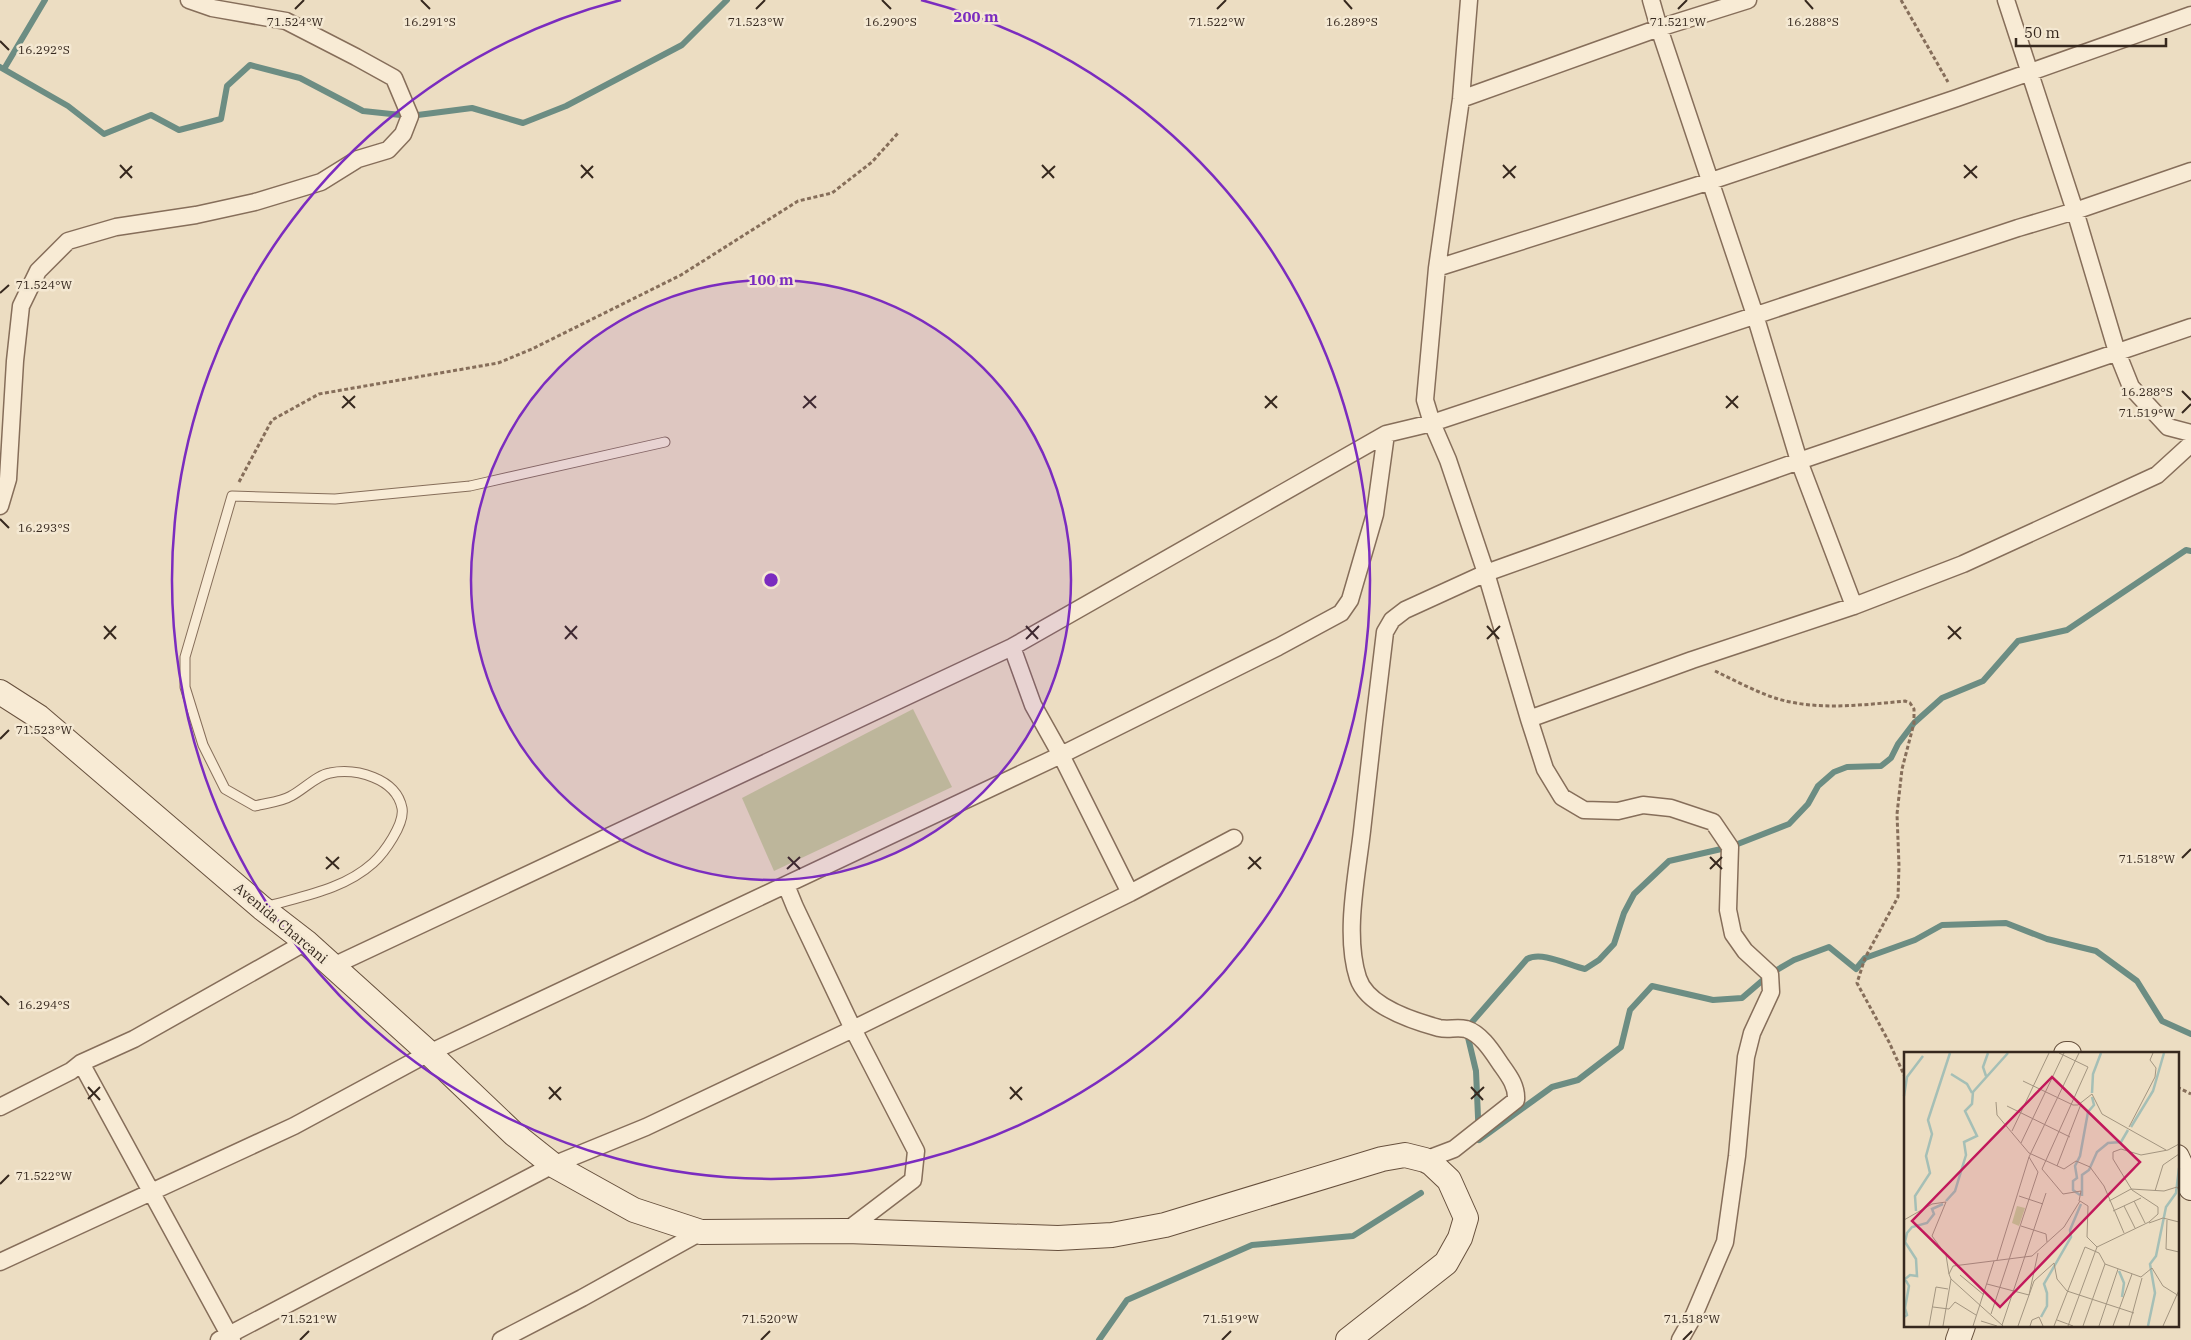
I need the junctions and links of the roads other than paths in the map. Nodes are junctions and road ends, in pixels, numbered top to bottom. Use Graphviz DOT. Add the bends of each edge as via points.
graph roads {
  1 [pos="189,0"];
  2 [pos="1469,0"];
  3 [pos="1651,0"];
  4 [pos="1748,0"];
  5 [pos="2006,0"];
  6 [pos="2191,14"];
  7 [pos="1659,28"];
  8 [pos="2030,71"];
  9 [pos="1461,99"];
  10 [pos="2191,171"];
  11 [pos="1711,182"];
  12 [pos="2075,211"];
  13 [pos="1437,268"];
  14 [pos="1755,315"];
  15 [pos="2191,327"];
  16 [pos="2117,352"];
  17 [pos="1432,423"];
  18 [pos="2191,433"];
  19 [pos="1386,434"];
  20 [pos="665,442"];
  21 [pos="2191,444"];
  22 [pos="1798,461"];
  23 [pos="0,506"];
  24 [pos="1486,573"];
  25 [pos="1854,606"];
  26 [pos="1012,647"];
  27 [pos="0,692"];
  28 [pos="1529,719"];
  29 [pos="1061,755"];
  30 [pos="1234,838"];
  31 [pos="786,885"];
  32 [pos="1130,893"];
  33 [pos="262,908"];
  34 [pos="306,942"];
  35 [pos="333,966"];
  36 [pos="853,1029"];
  37 [pos="428,1053"];
  38 [pos="81,1063"];
  39 [pos="0,1107"];
  40 [pos="2178,1159"];
  41 [pos="1428,1161"];
  42 [pos="553,1164"];
  43 [pos="2191,1188"];
  44 [pos="152,1192"];
  45 [pos="846,1231"];
  46 [pos="701,1232"];
  47 [pos="0,1262"];
  48 [pos="1962,1328"];
  49 [pos="227,1338"];
  50 [pos="501,1340"];
  51 [pos="1348,1340"];
  52 [pos="1680,1340"];
  53 [pos="1958,1340"];
  1 -- 23 [label="street" via="212,8 286,20 394,78 410,116 403,134 388,150 358,159 321,182 255,202 116,227 68,241 38,271 21,306 8,479"];
  2 -- 9 [label="street"];
  3 -- 7 [label="street"];
  4 -- 7 [label="street"];
  5 -- 8 [label="street"];
  6 -- 8 [label="street"];
  7 -- 9 [label="street"];
  7 -- 11 [label="street"];
  8 -- 11 [label="street"];
  8 -- 12 [label="street"];
  9 -- 13 [label="street"];
  10 -- 12 [label="street"];
  11 -- 13 [label="street"];
  11 -- 14 [label="street"];
  12 -- 14 [label="street"];
  12 -- 16 [label="street"];
  13 -- 17 [label="street" via="1425,400"];
  14 -- 17 [label="street"];
  14 -- 22 [label="street"];
  15 -- 16 [label="street"];
  16 -- 18 [label="street" via="2131,387 2147,407 2168,427"];
  16 -- 22 [label="street"];
  17 -- 19 [label="street"];
  17 -- 24 [label="street" via="1448,460"];
  19 -- 26 [label="street"];
  19 -- 29 [label="street" via="1375,514 1350,600 1341,613"];
  20 -- 33 [label="lane" via="470,486 335,499 232,496 185,657 185,687 203,745 225,789 254,806 289,797 328,773 356,771 382,781 397,795 402,809 397,832 373,863 338,886"];
  21 -- 25 [label="street" via="2157,475 1963,564"];
  22 -- 24 [label="street"];
  22 -- 25 [label="street"];
  24 -- 28 [label="street"];
  24 -- 41 [label="street" via="1405,610 1384,632 1355,893 1352,940 1358,978 1365,991 1375,1001 1400,1014 1440,1028 1466,1029 1483,1040 1513,1083 1516,1093 1516,1100 1454,1149"];
  25 -- 28 [label="street"];
  26 -- 29 [label="street" via="1033,705"];
  26 -- 35 [label="street"];
  27 -- 33 [label="main road, Avenida Charcani" via="39,717"];
  28 -- 52 [label="street" via="1545,769 1562,797 1584,810 1618,811 1643,805 1671,808 1713,822 1730,847 1728,910 1733,934 1745,952 1770,974 1771,992 1752,1033 1746,1056 1726,1242"];
  29 -- 31 [label="street"];
  29 -- 32 [label="street"];
  30 -- 32 [label="street"];
  31 -- 36 [label="street"];
  31 -- 37 [label="street"];
  32 -- 36 [label="street"];
  33 -- 34 [label="main road, Avenida Charcani"];
  34 -- 35 [label="main road, Avenida Charcani"];
  34 -- 38 [label="street" via="143,1034"];
  35 -- 37 [label="main road, Avenida Charcani"];
  36 -- 42 [label="street" via="646,1127"];
  36 -- 45 [label="street" via="916,1151 913,1180"];
  37 -- 42 [label="main road, Avenida Charcani" via="514,1134"];
  37 -- 44 [label="street" via="294,1126"];
  38 -- 39 [label="street"];
  38 -- 44 [label="street"];
  40 -- 43 [label="main road"];
  41 -- 45 [label="main road, Avenida Charcani" via="1405,1155 1382,1159 1165,1225 1112,1235 1058,1238"];
  41 -- 51 [label="main road" via="1449,1180 1466,1218 1460,1238 1446,1263"];
  42 -- 46 [label="main road, Avenida Charcani" via="634,1210"];
  42 -- 49 [label="street"];
  44 -- 47 [label="street"];
  44 -- 49 [label="street"];
  45 -- 46 [label="main road, Avenida Charcani"];
  46 -- 50 [label="street"];
  48 -- 53 [label="main road"];
}
